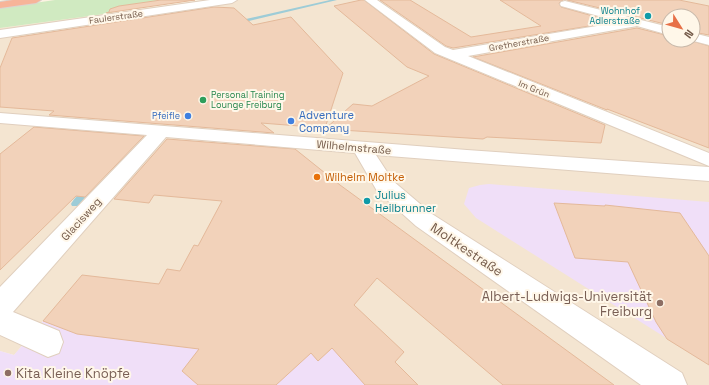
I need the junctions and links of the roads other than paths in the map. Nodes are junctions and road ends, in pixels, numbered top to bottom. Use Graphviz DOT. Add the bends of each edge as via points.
graph roads {
  1 [pos="36,0"];
  2 [pos="232,0"];
  3 [pos="370,0"];
  4 [pos="565,4"];
  5 [pos="0,5"];
  6 [pos="636,23"];
  7 [pos="661,29"];
  8 [pos="0,34"];
  9 [pos="451,55"];
  10 [pos="0,118"];
  11 [pos="161,131"];
  12 [pos="362,148"];
  13 [pos="709,160"];
  14 [pos="709,174"];
  15 [pos="0,306"];
  16 [pos="0,320"];
  17 [pos="48,342"];
  18 [pos="670,385"];
  1 -- 5 [label="highway"];
  2 -- 8 [label="street, Faulerstraße"];
  3 -- 9 [label="street, Im Grün" via="440,50"];
  4 -- 6 [label="street"];
  6 -- 7 [label="street"];
  6 -- 9 [label="street, Gretherstraße"];
  9 -- 13 [label="street, Im Grün"];
  10 -- 11 [label="street, Wilhelmstraße"];
  11 -- 12 [label="street, Wilhelmstraße"];
  11 -- 15 [label="street, Glacisweg"];
  12 -- 14 [label="street, Wilhelmstraße"];
  12 -- 18 [label="street, Moltkestraße" via="385,186 424,220"];
  16 -- 17 [label="street"];
}
